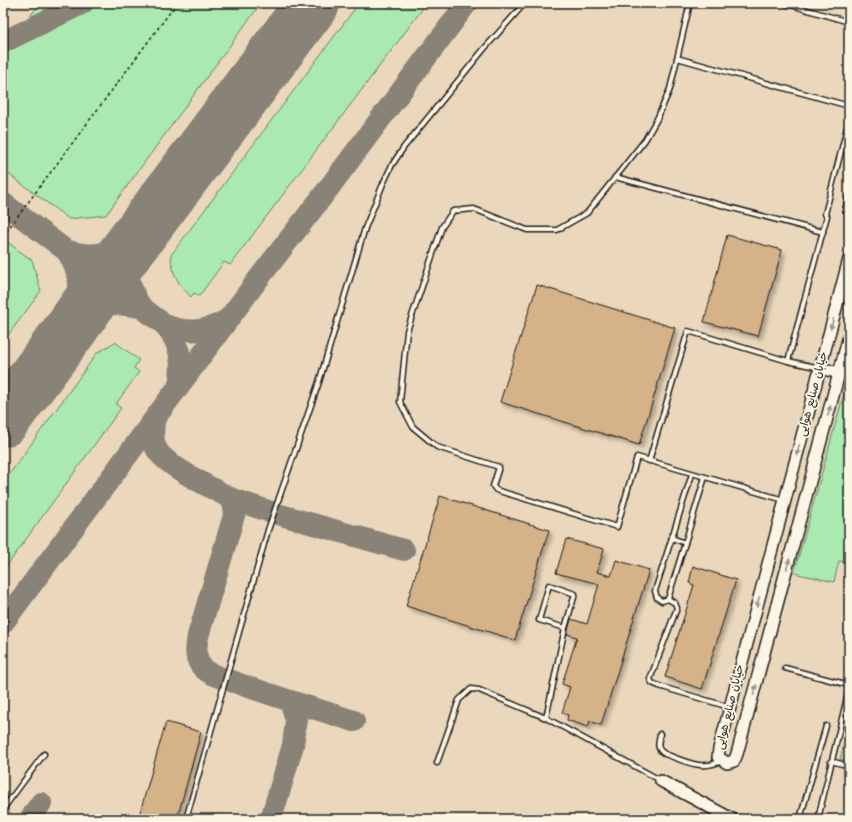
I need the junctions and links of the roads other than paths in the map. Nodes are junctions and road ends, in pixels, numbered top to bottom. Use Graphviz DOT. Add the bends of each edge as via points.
graph roads {
  1 [pos="525,3"];
  2 [pos="690,3"];
  3 [pos="784,3"];
  4 [pos="849,22"];
  5 [pos="677,58"];
  6 [pos="849,106"];
  7 [pos="849,120"];
  8 [pos="616,177"];
  9 [pos="849,196"];
  10 [pos="845,210"];
  11 [pos="823,232"];
  12 [pos="849,259"];
  13 [pos="849,336"];
  14 [pos="788,361"];
  15 [pos="820,368"];
  16 [pos="839,373"];
  17 [pos="649,461"];
  18 [pos="692,474"];
  19 [pos="705,477"];
  20 [pos="785,500"];
  21 [pos="804,506"];
  22 [pos="672,538"];
  23 [pos="685,543"];
  24 [pos="763,583"];
  25 [pos="782,588"];
  26 [pos="668,599"];
  27 [pos="565,628"];
  28 [pos="785,668"];
  29 [pos="849,685"];
  30 [pos="849,689"];
  31 [pos="730,707"];
  32 [pos="748,713"];
  33 [pos="546,718"];
  34 [pos="826,726"];
  35 [pos="660,734"];
  36 [pos="44,754"];
  37 [pos="721,760"];
  38 [pos="831,761"];
  39 [pos="437,763"];
  40 [pos="849,766"];
  41 [pos="661,780"];
  42 [pos="3,809"];
  43 [pos="186,819"];
  44 [pos="732,819"];
  45 [pos="800,819"];
  46 [pos="818,819"];
  1 -- 43 [label="lane" via="404,147 383,184 365,228 319,382 268,530"];
  2 -- 5 [label="lane"];
  3 -- 4 [label="lane"];
  5 -- 6 [label="lane"];
  5 -- 8 [label="lane" via="670,89 658,117 645,140"];
  7 -- 11 [label="lane" via="825,214 827,216"];
  8 -- 11 [label="lane"];
  8 -- 17 [label="lane" via="587,213 557,230 527,230 474,209 454,211 442,227 407,330 400,402 413,427 437,447 499,467 493,486 496,490 617,527 637,457"];
  9 -- 10 [label="lane"];
  11 -- 14 [label="lane"];
  12 -- 15 [label="street, خیابان صنایع هوایی, one-way"];
  13 -- 16 [label="street, خیابان صنایع هوایی"];
  14 -- 15 [label="lane"];
  14 -- 17 [label="lane" via="688,330"];
  15 -- 16 [label="street"];
  15 -- 20 [label="street, خیابان صنایع هوایی, one-way"];
  21 -- 16 [label="street, خیابان صنایع هوایی, one-way"];
  17 -- 18 [label="lane"];
  18 -- 19 [label="lane"];
  18 -- 22 [label="lane"];
  19 -- 20 [label="lane"];
  19 -- 23 [label="lane"];
  20 -- 21 [label="street"];
  20 -- 24 [label="street, خیابان صنایع هوایی"];
  25 -- 21 [label="street, خیابان صنایع هوایی, one-way"];
  22 -- 23 [label="lane"];
  22 -- 26 [label="lane" via="655,591 657,598 662,601"];
  23 -- 26 [label="lane"];
  24 -- 25 [label="street"];
  24 -- 31 [label="street, خیابان صنایع هوایی, one-way"];
  32 -- 25 [label="street, خیابان صنایع هوایی, one-way"];
  26 -- 31 [label="lane" via="676,603 677,608 650,679 652,683"];
  27 -- 27 [label="lane" via="539,620 549,585 575,594"];
  27 -- 33 [label="lane"];
  28 -- 29 [label="lane"];
  30 -- 38 [label="lane"];
  31 -- 32 [label="street"];
  31 -- 37 [label="street, خیابان صنایع هوایی" via="719,749 718,757"];
  32 -- 37 [label="street, خیابان صنایع هوایی" via="734,761 727,763"];
  33 -- 39 [label="lane" via="479,690 470,689 460,700"];
  33 -- 41 [label="lane"];
  34 -- 45 [label="lane"];
  35 -- 37 [label="lane" via="658,748 665,754 705,766 712,766"];
  36 -- 42 [label="lane"];
  38 -- 40 [label="lane"];
  38 -- 46 [label="lane"];
  41 -- 44 [label="street"];
}
